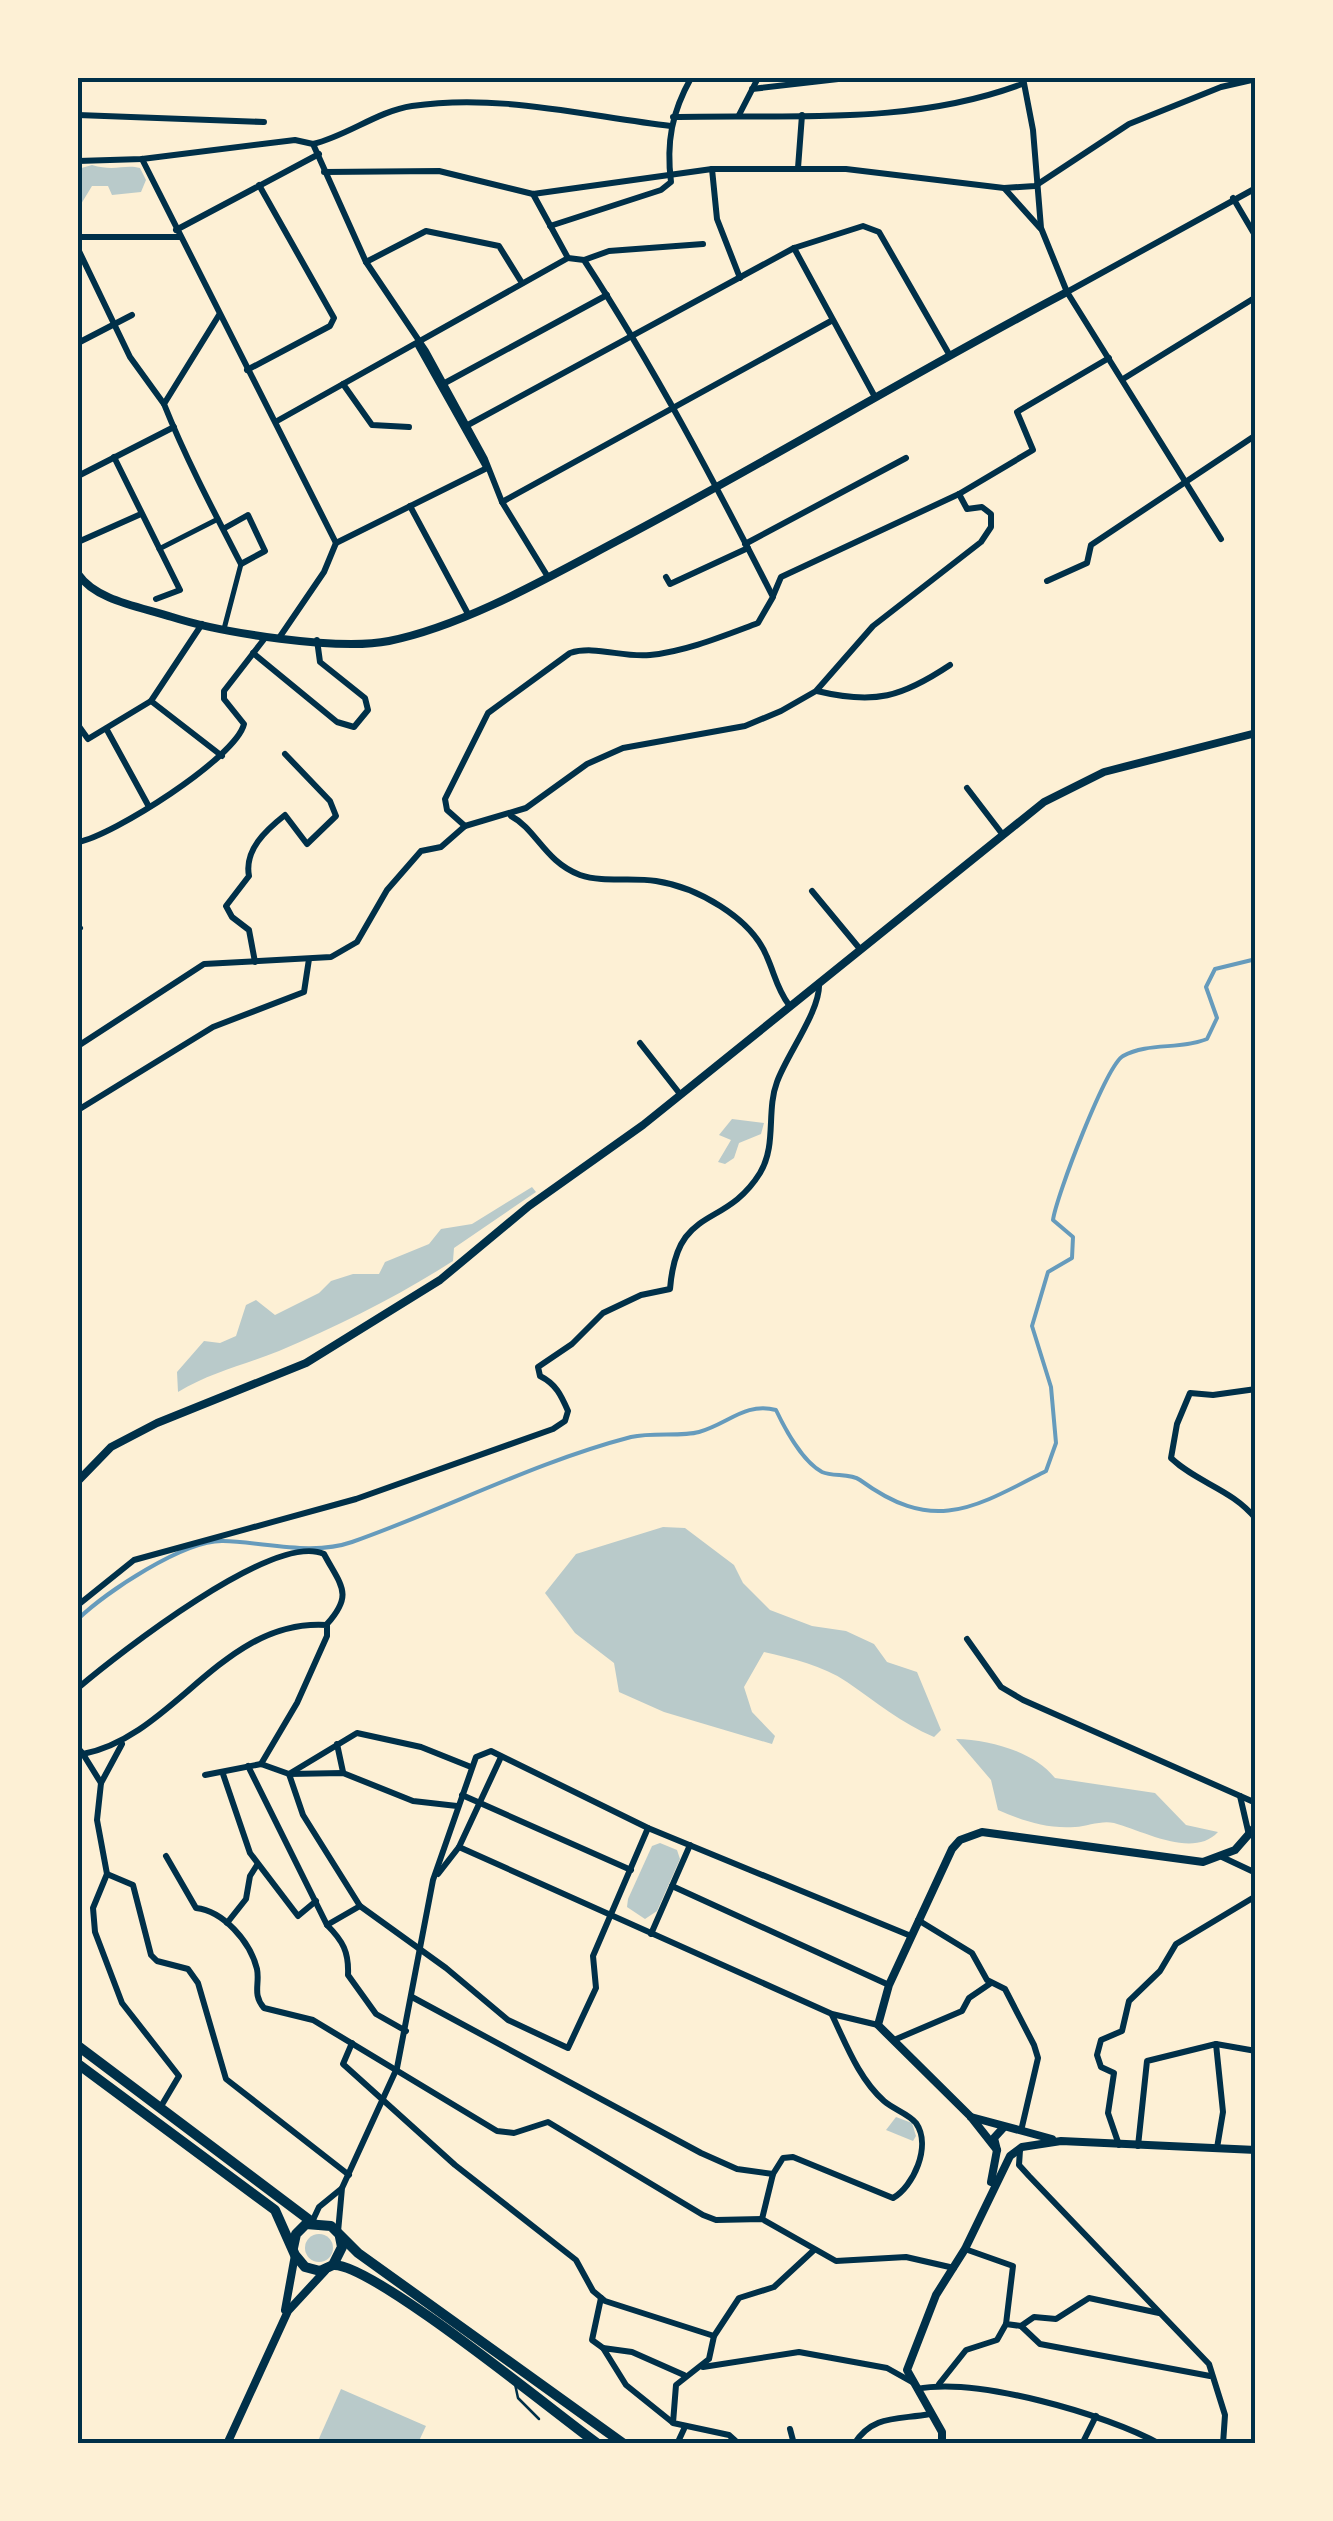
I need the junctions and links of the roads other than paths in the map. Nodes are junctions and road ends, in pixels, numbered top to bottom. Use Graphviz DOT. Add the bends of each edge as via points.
graph roads {
  1 [pos="691,78"];
  2 [pos="758,78"];
  3 [pos="846,78"];
  4 [pos="1256,79"];
  5 [pos="1023,81"];
  6 [pos="752,89"];
  7 [pos="78,115"];
  8 [pos="802,115"];
  9 [pos="739,116"];
  10 [pos="672,121"];
  11 [pos="264,122"];
  12 [pos="313,144"];
  13 [pos="319,154"];
  14 [pos="142,158"];
  15 [pos="78,162"];
  16 [pos="798,168"];
  17 [pos="712,169"];
  18 [pos="324,172"];
  19 [pos="670,173"];
  20 [pos="259,185"];
  21 [pos="1035,186"];
  22 [pos="1004,188"];
  23 [pos="1256,188"];
  24 [pos="533,194"];
  25 [pos="1233,198"];
  26 [pos="550,226"];
  27 [pos="1040,228"];
  28 [pos="179,234"];
  29 [pos="78,238"];
  30 [pos="1256,238"];
  31 [pos="703,244"];
  32 [pos="794,248"];
  33 [pos="78,249"];
  34 [pos="568,258"];
  35 [pos="584,260"];
  36 [pos="366,262"];
  37 [pos="740,278"];
  38 [pos="522,283"];
  39 [pos="1067,292"];
  40 [pos="607,294"];
  41 [pos="1256,298"];
  42 [pos="219,314"];
  43 [pos="132,315"];
  44 [pos="831,321"];
  45 [pos="114,322"];
  46 [pos="632,336"];
  47 [pos="78,342"];
  48 [pos="417,342"];
  49 [pos="948,354"];
  50 [pos="1108,358"];
  51 [pos="247,370"];
  52 [pos="1123,380"];
  53 [pos="343,384"];
  54 [pos="443,384"];
  55 [pos="876,396"];
  56 [pos="164,404"];
  57 [pos="670,408"];
  58 [pos="277,421"];
  59 [pos="466,426"];
  60 [pos="174,427"];
  61 [pos="409,428"];
  62 [pos="1256,435"];
  63 [pos="114,457"];
  64 [pos="906,458"];
  65 [pos="487,468"];
  66 [pos="78,476"];
  67 [pos="1186,481"];
  68 [pos="716,487"];
  69 [pos="959,494"];
  70 [pos="502,502"];
  71 [pos="410,506"];
  72 [pos="141,514"];
  73 [pos="218,519"];
  74 [pos="223,529"];
  75 [pos="1221,539"];
  76 [pos="78,542"];
  77 [pos="336,543"];
  78 [pos="747,546"];
  79 [pos="159,549"];
  80 [pos="241,564"];
  81 [pos="78,574"];
  82 [pos="548,577"];
  83 [pos="666,577"];
  84 [pos="1047,580"];
  85 [pos="773,597"];
  86 [pos="156,599"];
  87 [pos="78,603"];
  88 [pos="78,612"];
  89 [pos="467,612"];
  90 [pos="202,624"];
  91 [pos="224,629"];
  92 [pos="265,638"];
  93 [pos="279,638"];
  94 [pos="318,640"];
  95 [pos="253,652"];
  96 [pos="950,666"];
  97 [pos="816,691"];
  98 [pos="150,701"];
  99 [pos="78,725"];
  100 [pos="107,730"];
  101 [pos="1256,734"];
  102 [pos="285,754"];
  103 [pos="222,756"];
  104 [pos="967,788"];
  105 [pos="148,805"];
  106 [pos="510,816"];
  107 [pos="465,826"];
  108 [pos="1003,835"];
  109 [pos="80,843"];
  110 [pos="812,891"];
  111 [pos="860,948"];
  112 [pos="309,959"];
  113 [pos="256,962"];
  114 [pos="819,981"];
  115 [pos="789,1005"];
  116 [pos="640,1043"];
  117 [pos="78,1046"];
  118 [pos="680,1094"];
  119 [pos="78,1110"];
  120 [pos="1256,1389"];
  121 [pos="78,1481"];
  122 [pos="1256,1519"];
  123 [pos="78,1605"];
  124 [pos="327,1624"];
  125 [pos="967,1639"];
  126 [pos="78,1688"];
  127 [pos="122,1743"];
  128 [pos="337,1744"];
  129 [pos="80,1751"];
  130 [pos="502,1757"];
  131 [pos="261,1764"];
  132 [pos="248,1766"];
  133 [pos="471,1767"];
  134 [pos="343,1773"];
  135 [pos="223,1774"];
  136 [pos="290,1774"];
  137 [pos="205,1776"];
  138 [pos="100,1783"];
  139 [pos="1240,1794"];
  140 [pos="462,1795"];
  141 [pos="482,1802"];
  142 [pos="1256,1803"];
  143 [pos="457,1806"];
  144 [pos="1256,1826"];
  145 [pos="648,1828"];
  146 [pos="1248,1834"];
  147 [pos="690,1846"];
  148 [pos="459,1847"];
  149 [pos="166,1856"];
  150 [pos="1222,1858"];
  151 [pos="258,1865"];
  152 [pos="631,1870"];
  153 [pos="1256,1873"];
  154 [pos="106,1874"];
  155 [pos="433,1880"];
  156 [pos="672,1886"];
  157 [pos="1256,1896"];
  158 [pos="316,1901"];
  159 [pos="360,1906"];
  160 [pos="612,1917"];
  161 [pos="918,1920"];
  162 [pos="228,1923"];
  163 [pos="327,1925"];
  164 [pos="651,1934"];
  165 [pos="910,1936"];
  166 [pos="420,1950"];
  167 [pos="991,1982"];
  168 [pos="890,1984"];
  169 [pos="412,1997"];
  170 [pos="832,2014"];
  171 [pos="878,2025"];
  172 [pos="406,2031"];
  173 [pos="894,2040"];
  174 [pos="352,2043"];
  175 [pos="1216,2044"];
  176 [pos="78,2046"];
  177 [pos="1256,2051"];
  178 [pos="78,2064"];
  179 [pos="397,2068"];
  180 [pos="385,2100"];
  181 [pos="160,2108"];
  182 [pos="971,2117"];
  183 [pos="1007,2126"];
  184 [pos="1021,2132"];
  185 [pos="1061,2141"];
  186 [pos="1120,2144"];
  187 [pos="1138,2146"];
  188 [pos="1021,2148"];
  189 [pos="1217,2148"];
  190 [pos="997,2150"];
  191 [pos="1256,2150"];
  192 [pos="1010,2156"];
  193 [pos="773,2174"];
  194 [pos="349,2175"];
  195 [pos="342,2188"];
  196 [pos="990,2191"];
  197 [pos="762,2220"];
  198 [pos="312,2222"];
  199 [pos="339,2235"];
  200 [pos="965,2249"];
  201 [pos="814,2250"];
  202 [pos="294,2252"];
  203 [pos="330,2266"];
  204 [pos="954,2268"];
  205 [pos="600,2298"];
  206 [pos="1163,2314"];
  207 [pos="1006,2324"];
  208 [pos="1021,2326"];
  209 [pos="278,2331"];
  210 [pos="714,2336"];
  211 [pos="603,2348"];
  212 [pos="703,2367"];
  213 [pos="684,2375"];
  214 [pos="1210,2376"];
  215 [pos="514,2382"];
  216 [pos="939,2385"];
  217 [pos="915,2386"];
  218 [pos="930,2414"];
  219 [pos="1096,2416"];
  220 [pos="540,2419"];
  221 [pos="674,2424"];
  222 [pos="684,2429"];
  223 [pos="790,2429"];
  224 [pos="1160,2443"];
  225 [pos="227,2444"];
  226 [pos="598,2444"];
  227 [pos="624,2444"];
  228 [pos="677,2444"];
  229 [pos="739,2444"];
  230 [pos="794,2444"];
  231 [pos="854,2444"];
  232 [pos="942,2444"];
  233 [pos="1082,2444"];
  234 [pos="1223,2444"];
  1 -- 10 [label="street"];
  2 -- 6 [label="street"];
  3 -- 6 [label="street"];
  4 -- 21 [label="street" via="1129,124"];
  5 -- 8 [label="street" via="977,102 906,114"];
  5 -- 21 [label="street"];
  6 -- 9 [label="street"];
  7 -- 11 [label="street"];
  8 -- 9 [label="street"];
  8 -- 16 [label="street"];
  9 -- 10 [label="street"];
  10 -- 12 [label="street" via="462,102 408,106"];
  10 -- 19 [label="street"];
  12 -- 13 [label="street"];
  12 -- 14 [label="street" via="295,140"];
  13 -- 18 [label="street"];
  13 -- 20 [label="street"];
  14 -- 15 [label="street"];
  14 -- 28 [label="street"];
  16 -- 17 [label="street"];
  16 -- 22 [label="street"];
  17 -- 19 [label="street"];
  17 -- 37 [label="street" via="718,219"];
  18 -- 24 [label="street" via="440,171"];
  18 -- 36 [label="street"];
  19 -- 24 [label="street"];
  19 -- 26 [label="street" via="671,182 661,190"];
  20 -- 28 [label="street"];
  20 -- 51 [label="street" via="334,318"];
  21 -- 22 [label="street"];
  21 -- 27 [label="street"];
  22 -- 27 [label="street"];
  23 -- 25 [label="street"];
  24 -- 26 [label="street"];
  25 -- 30 [label="street"];
  25 -- 39 [label="street"];
  26 -- 34 [label="street"];
  27 -- 39 [label="street"];
  28 -- 29 [label="street"];
  28 -- 42 [label="street"];
  31 -- 35 [label="street" via="609,251"];
  32 -- 37 [label="street"];
  32 -- 44 [label="street"];
  32 -- 49 [label="street" via="863,226 879,232"];
  33 -- 45 [label="street"];
  34 -- 35 [label="street"];
  34 -- 38 [label="street"];
  35 -- 40 [label="street"];
  36 -- 38 [label="street" via="426,231 499,246"];
  36 -- 48 [label="street"];
  37 -- 46 [label="street"];
  38 -- 48 [label="street"];
  39 -- 49 [label="street"];
  39 -- 50 [label="street"];
  40 -- 46 [label="street"];
  40 -- 54 [label="street"];
  41 -- 52 [label="street"];
  42 -- 51 [label="street"];
  42 -- 56 [label="street"];
  43 -- 45 [label="street"];
  44 -- 55 [label="street"];
  44 -- 57 [label="street"];
  45 -- 47 [label="street"];
  45 -- 56 [label="street"];
  46 -- 57 [label="street"];
  46 -- 59 [label="street"];
  48 -- 53 [label="street"];
  48 -- 54 [label="street"];
  48 -- 65 [label="street"];
  49 -- 55 [label="street"];
  50 -- 52 [label="street"];
  50 -- 69 [label="street" via="1016,412 1033,450"];
  51 -- 58 [label="street"];
  52 -- 67 [label="street"];
  53 -- 58 [label="street"];
  53 -- 61 [label="street" via="372,425"];
  54 -- 59 [label="street"];
  55 -- 68 [label="street"];
  56 -- 60 [label="street"];
  57 -- 68 [label="street"];
  57 -- 70 [label="street"];
  58 -- 77 [label="street"];
  59 -- 65 [label="street"];
  60 -- 63 [label="street"];
  60 -- 73 [label="street"];
  62 -- 67 [label="street"];
  63 -- 66 [label="street"];
  63 -- 72 [label="street"];
  64 -- 78 [label="street"];
  65 -- 70 [label="street"];
  65 -- 71 [label="street"];
  67 -- 75 [label="street"];
  67 -- 84 [label="street" via="1091,544 1087,563"];
  68 -- 78 [label="street"];
  68 -- 82 [label="street"];
  69 -- 85 [label="street" via="782,577"];
  69 -- 97 [label="street" via="967,509 982,507 991,514 981,542 872,626"];
  70 -- 82 [label="street"];
  71 -- 77 [label="street"];
  71 -- 89 [label="street"];
  72 -- 76 [label="street"];
  72 -- 79 [label="street"];
  73 -- 74 [label="street"];
  73 -- 79 [label="street"];
  74 -- 80 [label="street"];
  74 -- 80 [label="street" via="248,515 265,551"];
  77 -- 93 [label="street"];
  78 -- 83 [label="street" via="670,584"];
  78 -- 85 [label="street"];
  79 -- 86 [label="street" via="180,590"];
  80 -- 91 [label="street"];
  81 -- 90 [label="street" via="113,598"];
  82 -- 89 [label="street"];
  85 -- 107 [label="street" via="758,623 687,648 648,656 570,653 488,713 445,798 447,810"];
  87 -- 88 [label="street"];
  89 -- 94 [label="street" via="384,642"];
  90 -- 91 [label="street"];
  90 -- 98 [label="street"];
  91 -- 92 [label="street"];
  92 -- 93 [label="street"];
  92 -- 95 [label="street"];
  93 -- 94 [label="street"];
  94 -- 95 [label="street" via="320,662 365,698 368,710 354,727 336,722"];
  95 -- 103 [label="street" via="224,692 244,724"];
  96 -- 97 [label="street" via="895,696"];
  97 -- 106 [label="street" via="745,726 623,748"];
  98 -- 100 [label="street"];
  98 -- 103 [label="street"];
  99 -- 100 [label="street" via="88,740"];
  100 -- 105 [label="street"];
  101 -- 108 [label="street" via="1104,772 1044,802"];
  102 -- 113 [label="street" via="336,816 306,844 285,816 260,836 249,876 226,906 249,930"];
  103 -- 105 [label="street"];
  104 -- 108 [label="street"];
  105 -- 109 [label="street"];
  106 -- 107 [label="street"];
  106 -- 115 [label="street" via="546,854 580,876 632,877 703,895 758,942"];
  107 -- 112 [label="street" via="456,838 410,861 347,951"];
  108 -- 111 [label="street"];
  110 -- 111 [label="street"];
  111 -- 114 [label="street"];
  112 -- 113 [label="street"];
  112 -- 119 [label="street" via="304,992 213,1028"];
  113 -- 117 [label="street" via="195,968"];
  114 -- 115 [label="street"];
  114 -- 123 [label="street" via="818,1000 774,1089 769,1147 752,1182 684,1234 670,1289 603,1313 538,1367 564,1400 565,1421 356,1498 134,1560"];
  115 -- 118 [label="street"];
  116 -- 118 [label="street"];
  118 -- 121 [label="street" via="440,1280 306,1363 111,1447"];
  120 -- 122 [label="street" via="1190,1393 1171,1458 1223,1488"];
  124 -- 126 [label="street" via="341,1609 344,1591 324,1554 305,1551 197,1598"];
  124 -- 127 [label="street" via="304,1623 252,1642"];
  124 -- 131 [label="street" via="297,1704"];
  125 -- 139 [label="street" via="1001,1687 1023,1700"];
  127 -- 129 [label="street"];
  127 -- 138 [label="street"];
  128 -- 133 [label="street" via="348,1735 368,1734"];
  128 -- 134 [label="street"];
  128 -- 136 [label="street"];
  129 -- 138 [label="street"];
  130 -- 133 [label="street" via="485,1752"];
  130 -- 141 [label="street"];
  130 -- 145 [label="street"];
  131 -- 132 [label="street"];
  131 -- 136 [label="street"];
  132 -- 135 [label="street"];
  132 -- 158 [label="street"];
  133 -- 140 [label="street"];
  134 -- 136 [label="street"];
  134 -- 143 [label="street" via="414,1800"];
  135 -- 137 [label="street"];
  135 -- 151 [label="street"];
  136 -- 159 [label="street" via="303,1815"];
  138 -- 154 [label="street" via="97,1820"];
  139 -- 142 [label="street"];
  139 -- 146 [label="street"];
  140 -- 141 [label="street"];
  140 -- 143 [label="street"];
  141 -- 148 [label="street"];
  141 -- 152 [label="street"];
  143 -- 155 [label="street"];
  144 -- 146 [label="street"];
  145 -- 147 [label="street"];
  145 -- 152 [label="street"];
  146 -- 150 [label="street"];
  147 -- 156 [label="street"];
  147 -- 165 [label="street"];
  148 -- 155 [label="street"];
  148 -- 160 [label="street"];
  149 -- 162 [label="street" via="196,1908 210,1909"];
  150 -- 153 [label="street"];
  150 -- 161 [label="street" via="1204,1862 982,1832 960,1840 946,1858"];
  151 -- 158 [label="street" via="298,1916"];
  151 -- 162 [label="street"];
  152 -- 160 [label="street"];
  154 -- 181 [label="street" via="92,1920 102,1957 132,2021 179,2076"];
  154 -- 194 [label="street" via="133,1884 151,1954 188,1969 198,1983 226,2079"];
  155 -- 166 [label="street"];
  156 -- 164 [label="street"];
  156 -- 168 [label="street"];
  157 -- 186 [label="street" via="1176,1944 1130,2001 1122,2031 1100,2040 1102,2067 1114,2073 1108,2113"];
  158 -- 163 [label="street"];
  159 -- 163 [label="street"];
  159 -- 166 [label="street"];
  160 -- 164 [label="street"];
  160 -- 166 [label="street" via="593,1956 596,1988 568,2048 508,2020"];
  161 -- 165 [label="street"];
  161 -- 167 [label="street" via="959,1941"];
  162 -- 174 [label="street" via="257,1970 256,1994 264,2008 313,2020"];
  163 -- 172 [label="street" via="342,1940 348,1974 376,2014"];
  164 -- 170 [label="street"];
  165 -- 168 [label="street"];
  166 -- 169 [label="street"];
  167 -- 173 [label="street" via="962,2011"];
  167 -- 184 [label="street" via="1005,1990 1038,2058"];
  168 -- 171 [label="street"];
  169 -- 172 [label="street"];
  169 -- 193 [label="street" via="701,2152 737,2169"];
  170 -- 171 [label="street"];
  170 -- 193 [label="street" via="854,2062 882,2099 916,2123 920,2137 909,2188 893,2198 793,2156 783,2158"];
  171 -- 173 [label="street"];
  172 -- 179 [label="street"];
  173 -- 182 [label="street"];
  174 -- 179 [label="street"];
  174 -- 180 [label="street" via="343,2064"];
  175 -- 177 [label="street"];
  175 -- 187 [label="street" via="1147,2061"];
  175 -- 189 [label="street" via="1222,2112"];
  176 -- 181 [label="main road"];
  178 -- 202 [label="main road" via="275,2210"];
  179 -- 180 [label="street"];
  179 -- 197 [label="street" via="497,2131 548,2122 704,2215"];
  180 -- 194 [label="street"];
  180 -- 205 [label="street" via="576,2260"];
  181 -- 198 [label="main road"];
  182 -- 183 [label="street"];
  182 -- 190 [label="street"];
  183 -- 184 [label="street"];
  183 -- 190 [label="street" via="996,2134"];
  184 -- 185 [label="street"];
  184 -- 188 [label="street"];
  185 -- 186 [label="street"];
  185 -- 188 [label="street"];
  186 -- 187 [label="street"];
  187 -- 189 [label="street"];
  188 -- 192 [label="street"];
  188 -- 206 [label="street" via="1019,2165"];
  189 -- 191 [label="street"];
  190 -- 192 [label="street"];
  190 -- 196 [label="street"];
  192 -- 196 [label="street"];
  193 -- 197 [label="street"];
  194 -- 195 [label="street"];
  195 -- 198 [label="street"];
  195 -- 199 [label="street"];
  196 -- 200 [label="street"];
  197 -- 201 [label="street"];
  198 -- 199 [label="main road"];
  198 -- 202 [label="main road" via="300,2228"];
  199 -- 203 [label="main road" via="342,2247"];
  199 -- 227 [label="main road"];
  200 -- 204 [label="street"];
  200 -- 207 [label="street" via="1013,2266"];
  201 -- 204 [label="street" via="836,2261 906,2257"];
  201 -- 210 [label="street" via="774,2287 739,2298"];
  202 -- 203 [label="main road" via="305,2267"];
  202 -- 209 [label="street"];
  203 -- 209 [label="street" via="305,2288"];
  203 -- 215 [label="main road" via="341,2264 383,2286"];
  204 -- 217 [label="street" via="910,2359"];
  205 -- 210 [label="street"];
  205 -- 211 [label="street" via="591,2332"];
  206 -- 208 [label="street" via="1090,2298 1056,2319 1034,2317"];
  206 -- 214 [label="street" via="1209,2364"];
  207 -- 208 [label="street"];
  207 -- 216 [label="street" via="998,2340 966,2350"];
  208 -- 214 [label="street" via="1040,2344"];
  209 -- 225 [label="street"];
  210 -- 212 [label="street"];
  211 -- 213 [label="street" via="632,2352"];
  211 -- 221 [label="street" via="626,2385"];
  212 -- 213 [label="street"];
  212 -- 217 [label="street" via="799,2352 887,2368"];
  213 -- 221 [label="street" via="672,2399"];
  214 -- 234 [label="street" via="1225,2415"];
  215 -- 220 [label="lane" via="518,2398"];
  215 -- 226 [label="main road"];
  216 -- 217 [label="street"];
  216 -- 219 [label="street"];
  217 -- 218 [label="street"];
  218 -- 231 [label="street" via="876,2419"];
  218 -- 232 [label="street"];
  219 -- 224 [label="street"];
  219 -- 233 [label="street"];
  221 -- 222 [label="street"];
  222 -- 228 [label="street"];
  222 -- 229 [label="street" via="729,2435"];
  223 -- 230 [label="street"];
}
